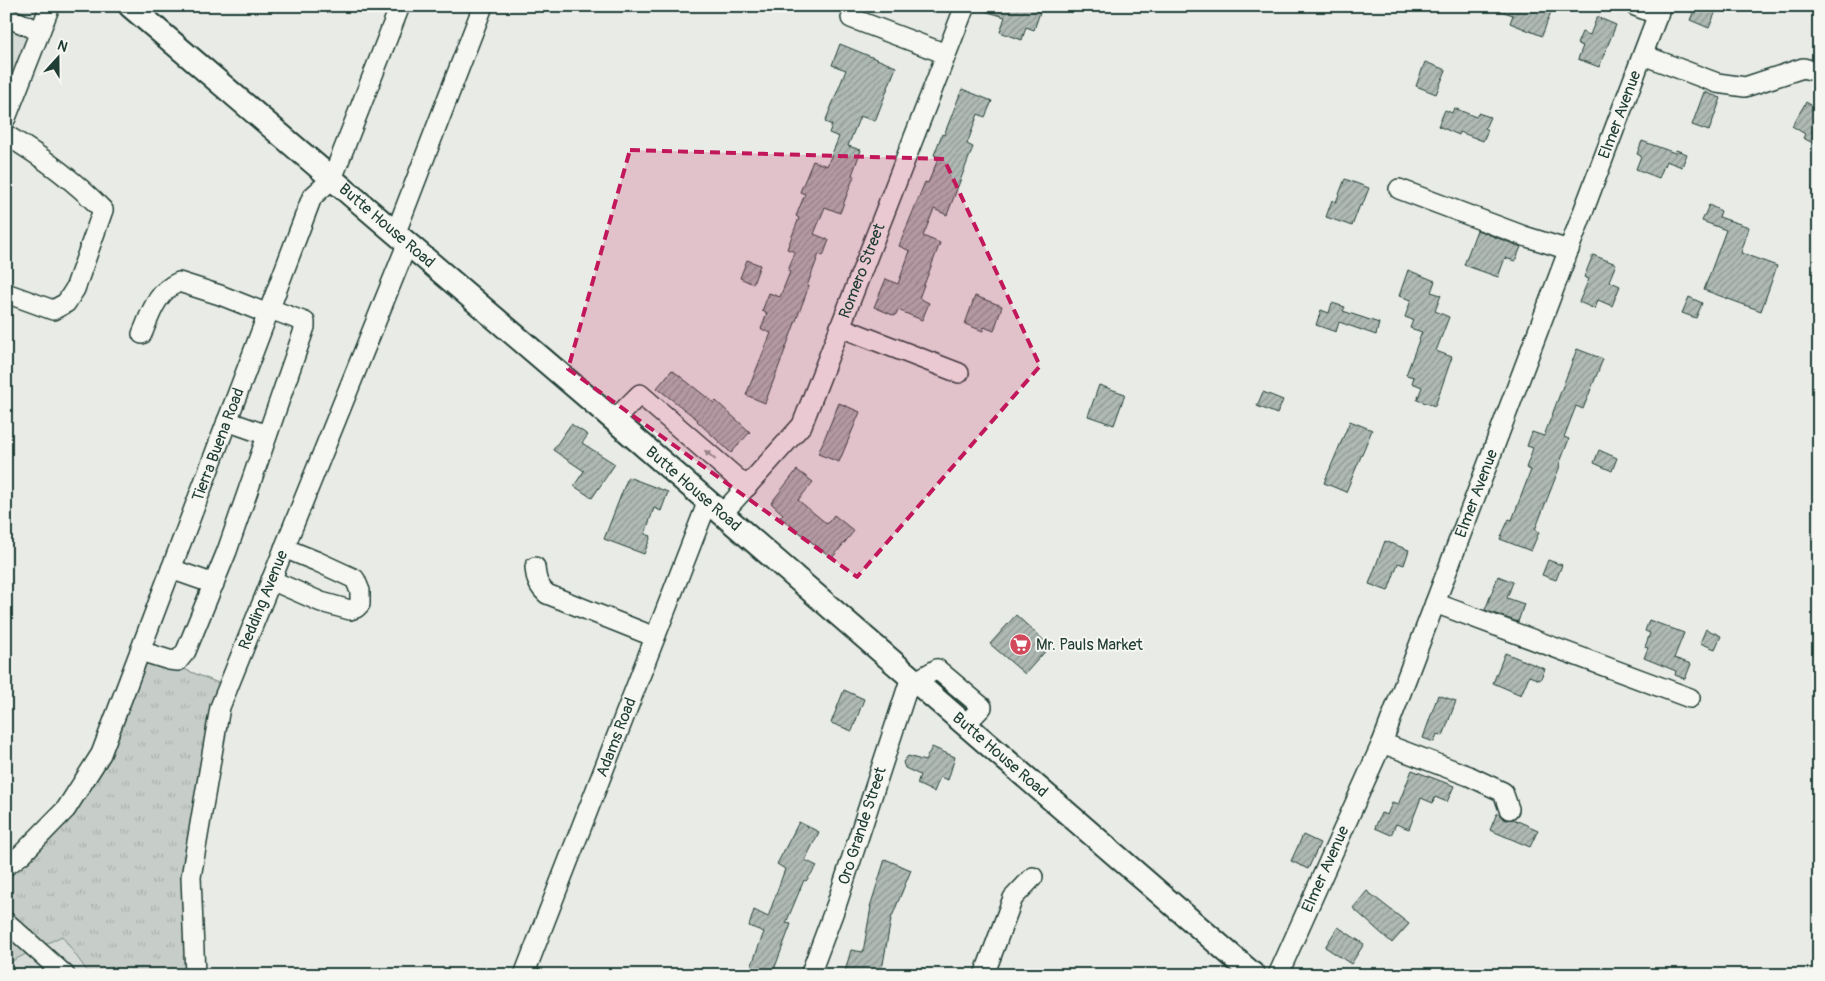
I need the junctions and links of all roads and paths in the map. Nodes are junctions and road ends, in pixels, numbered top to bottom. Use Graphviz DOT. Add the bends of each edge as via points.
graph roads {
  1 [pos="50,6"];
  2 [pos="130,6"];
  3 [pos="400,6"];
  4 [pos="483,6"];
  5 [pos="965,6"];
  6 [pos="1635,6"];
  7 [pos="1660,11"];
  8 [pos="6,17"];
  9 [pos="851,18"];
  10 [pos="40,31"];
  11 [pos="946,54"];
  12 [pos="1643,55"];
  13 [pos="1819,72"];
  14 [pos="6,118"];
  15 [pos="6,135"];
  16 [pos="332,179"];
  17 [pos="1399,189"];
  18 [pos="402,237"];
  19 [pos="1568,250"];
  20 [pos="6,293"];
  21 [pos="269,311"];
  22 [pos="840,327"];
  23 [pos="142,334"];
  24 [pos="959,373"];
  25 [pos="614,420"];
  26 [pos="227,421"];
  27 [pos="267,435"];
  28 [pos="747,487"];
  29 [pos="715,507"];
  30 [pos="284,548"];
  31 [pos="534,567"];
  32 [pos="171,569"];
  33 [pos="271,580"];
  34 [pos="214,584"];
  35 [pos="1435,603"];
  36 [pos="655,637"];
  37 [pos="140,651"];
  38 [pos="914,679"];
  39 [pos="958,686"];
  40 [pos="1690,698"];
  41 [pos="941,703"];
  42 [pos="966,724"];
  43 [pos="1382,743"];
  44 [pos="1509,809"];
  45 [pos="6,866"];
  46 [pos="1033,876"];
  47 [pos="6,922"];
  48 [pos="65,975"];
  49 [pos="195,975"];
  50 [pos="524,975"];
  51 [pos="810,975"];
  52 [pos="984,975"];
  53 [pos="1254,975"];
  54 [pos="1278,975"];
  1 -- 10 [label="street"];
  2 -- 16 [label="main road, Butte House Road"];
  3 -- 16 [label="street, Tierra Buena Road"];
  4 -- 18 [label="street, Redding Avenue"];
  5 -- 11 [label="street, Romero Street"];
  6 -- 7 [label="street"];
  7 -- 12 [label="street, Elmer Avenue"];
  8 -- 10 [label="street"];
  9 -- 11 [label="street"];
  10 -- 14 [label="street"];
  11 -- 22 [label="street, Romero Street"];
  12 -- 13 [label="street" via="1716,83 1745,86 1803,68"];
  12 -- 19 [label="street, Elmer Avenue"];
  15 -- 20 [label="street" via="36,153 103,210 75,289 66,303 53,310"];
  16 -- 18 [label="main road, Butte House Road"];
  16 -- 21 [label="street, Tierra Buena Road" via="312,197"];
  17 -- 19 [label="street"];
  18 -- 25 [label="main road, Butte House Road"];
  18 -- 30 [label="street, Redding Avenue"];
  19 -- 35 [label="street, Elmer Avenue"];
  21 -- 23 [label="street" via="178,282 164,290"];
  21 -- 26 [label="street, Tierra Buena Road"];
  21 -- 27 [label="street" via="305,322 305,327"];
  22 -- 24 [label="street"];
  22 -- 28 [label="street, Romero Street" via="802,425"];
  28 -- 25 [label="street, one-way" via="640,394"];
  25 -- 29 [label="main road, Butte House Road"];
  26 -- 27 [label="street"];
  26 -- 32 [label="street, Tierra Buena Road"];
  27 -- 34 [label="street"];
  28 -- 29 [label="street, Romero Street"];
  29 -- 36 [label="street, Adams Road"];
  29 -- 38 [label="main road, Butte House Road"];
  30 -- 33 [label="street, Redding Avenue"];
  30 -- 33 [label="street" via="355,579 360,591 360,604 350,610 321,602"];
  31 -- 36 [label="street" via="540,588 547,594"];
  32 -- 34 [label="street"];
  32 -- 37 [label="street, Tierra Buena Road"];
  33 -- 49 [label="street, Redding Avenue" via="220,707 191,877"];
  34 -- 37 [label="street" via="186,651 178,661"];
  35 -- 40 [label="street"];
  35 -- 43 [label="street, Elmer Avenue"];
  36 -- 50 [label="street, Adams Road"];
  37 -- 45 [label="street, Tierra Buena Road" via="100,754 66,809"];
  38 -- 39 [label="street" via="937,669"];
  38 -- 41 [label="main road, Butte House Road"];
  38 -- 51 [label="street, Oro Grande Street"];
  39 -- 41 [label="street"];
  39 -- 42 [label="street" via="982,707"];
  41 -- 42 [label="main road, Butte House Road"];
  42 -- 53 [label="main road, Butte House Road"];
  43 -- 44 [label="street" via="1503,792"];
  43 -- 54 [label="street, Elmer Avenue"];
  46 -- 52 [label="street" via="1013,898"];
  47 -- 48 [label="street"];
}
